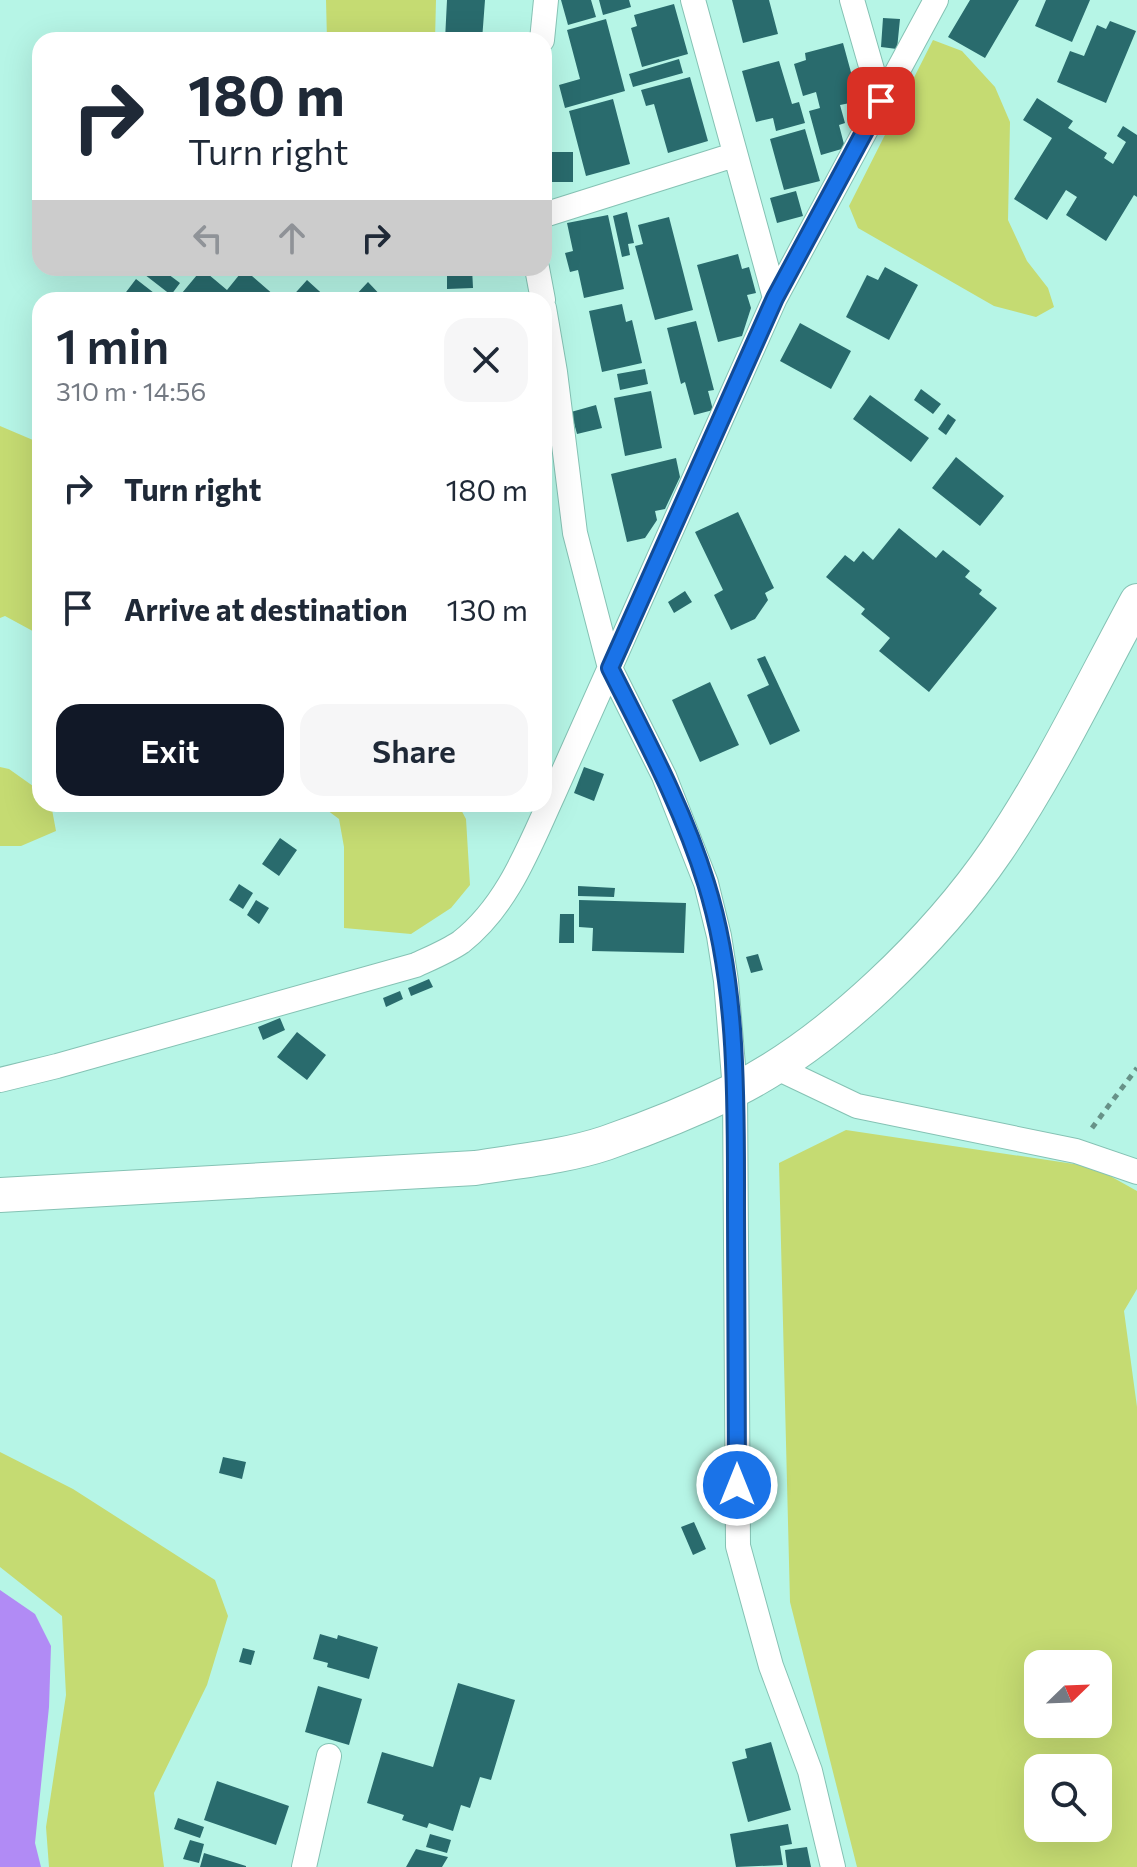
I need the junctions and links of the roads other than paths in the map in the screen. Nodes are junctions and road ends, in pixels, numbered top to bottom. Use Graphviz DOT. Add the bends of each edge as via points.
graph roads {
  1 [pos="546,0"];
  2 [pos="693,0"];
  3 [pos="852,0"];
  4 [pos="936,0"];
  5 [pos="543,32"];
  6 [pos="881,101"];
  7 [pos="734,155"];
  8 [pos="552,212"];
  9 [pos="775,298"];
  10 [pos="552,376"];
  11 [pos="1137,601"];
  12 [pos="610,668"];
  13 [pos="552,796"];
  14 [pos="545,812"];
  15 [pos="775,1067"];
  16 [pos="0,1080"];
  17 [pos="735,1090"];
  18 [pos="1137,1172"];
  19 [pos="0,1195"];
  20 [pos="329,1756"];
  21 [pos="304,1867"];
  22 [pos="833,1867"];
  1 -- 5 [label="street"];
  2 -- 7 [label="street"];
  3 -- 6 [label="street"];
  4 -- 6 [label="street"];
  6 -- 9 [label="street"];
  7 -- 8 [label="street"];
  7 -- 9 [label="street"];
  9 -- 12 [label="street"];
  10 -- 12 [label="street" via="575,533"];
  11 -- 15 [label="street" via="997,850 896,970"];
  12 -- 13 [label="street"];
  12 -- 17 [label="street" via="664,776 706,883 726,981"];
  14 -- 16 [label="street" via="496,908 460,943 416,965"];
  15 -- 17 [label="street"];
  15 -- 18 [label="street" via="857,1106 1076,1151"];
  17 -- 19 [label="street" via="604,1144 475,1168"];
  17 -- 22 [label="street" via="738,1546 771,1666 810,1771"];
  20 -- 21 [label="street"];
}
